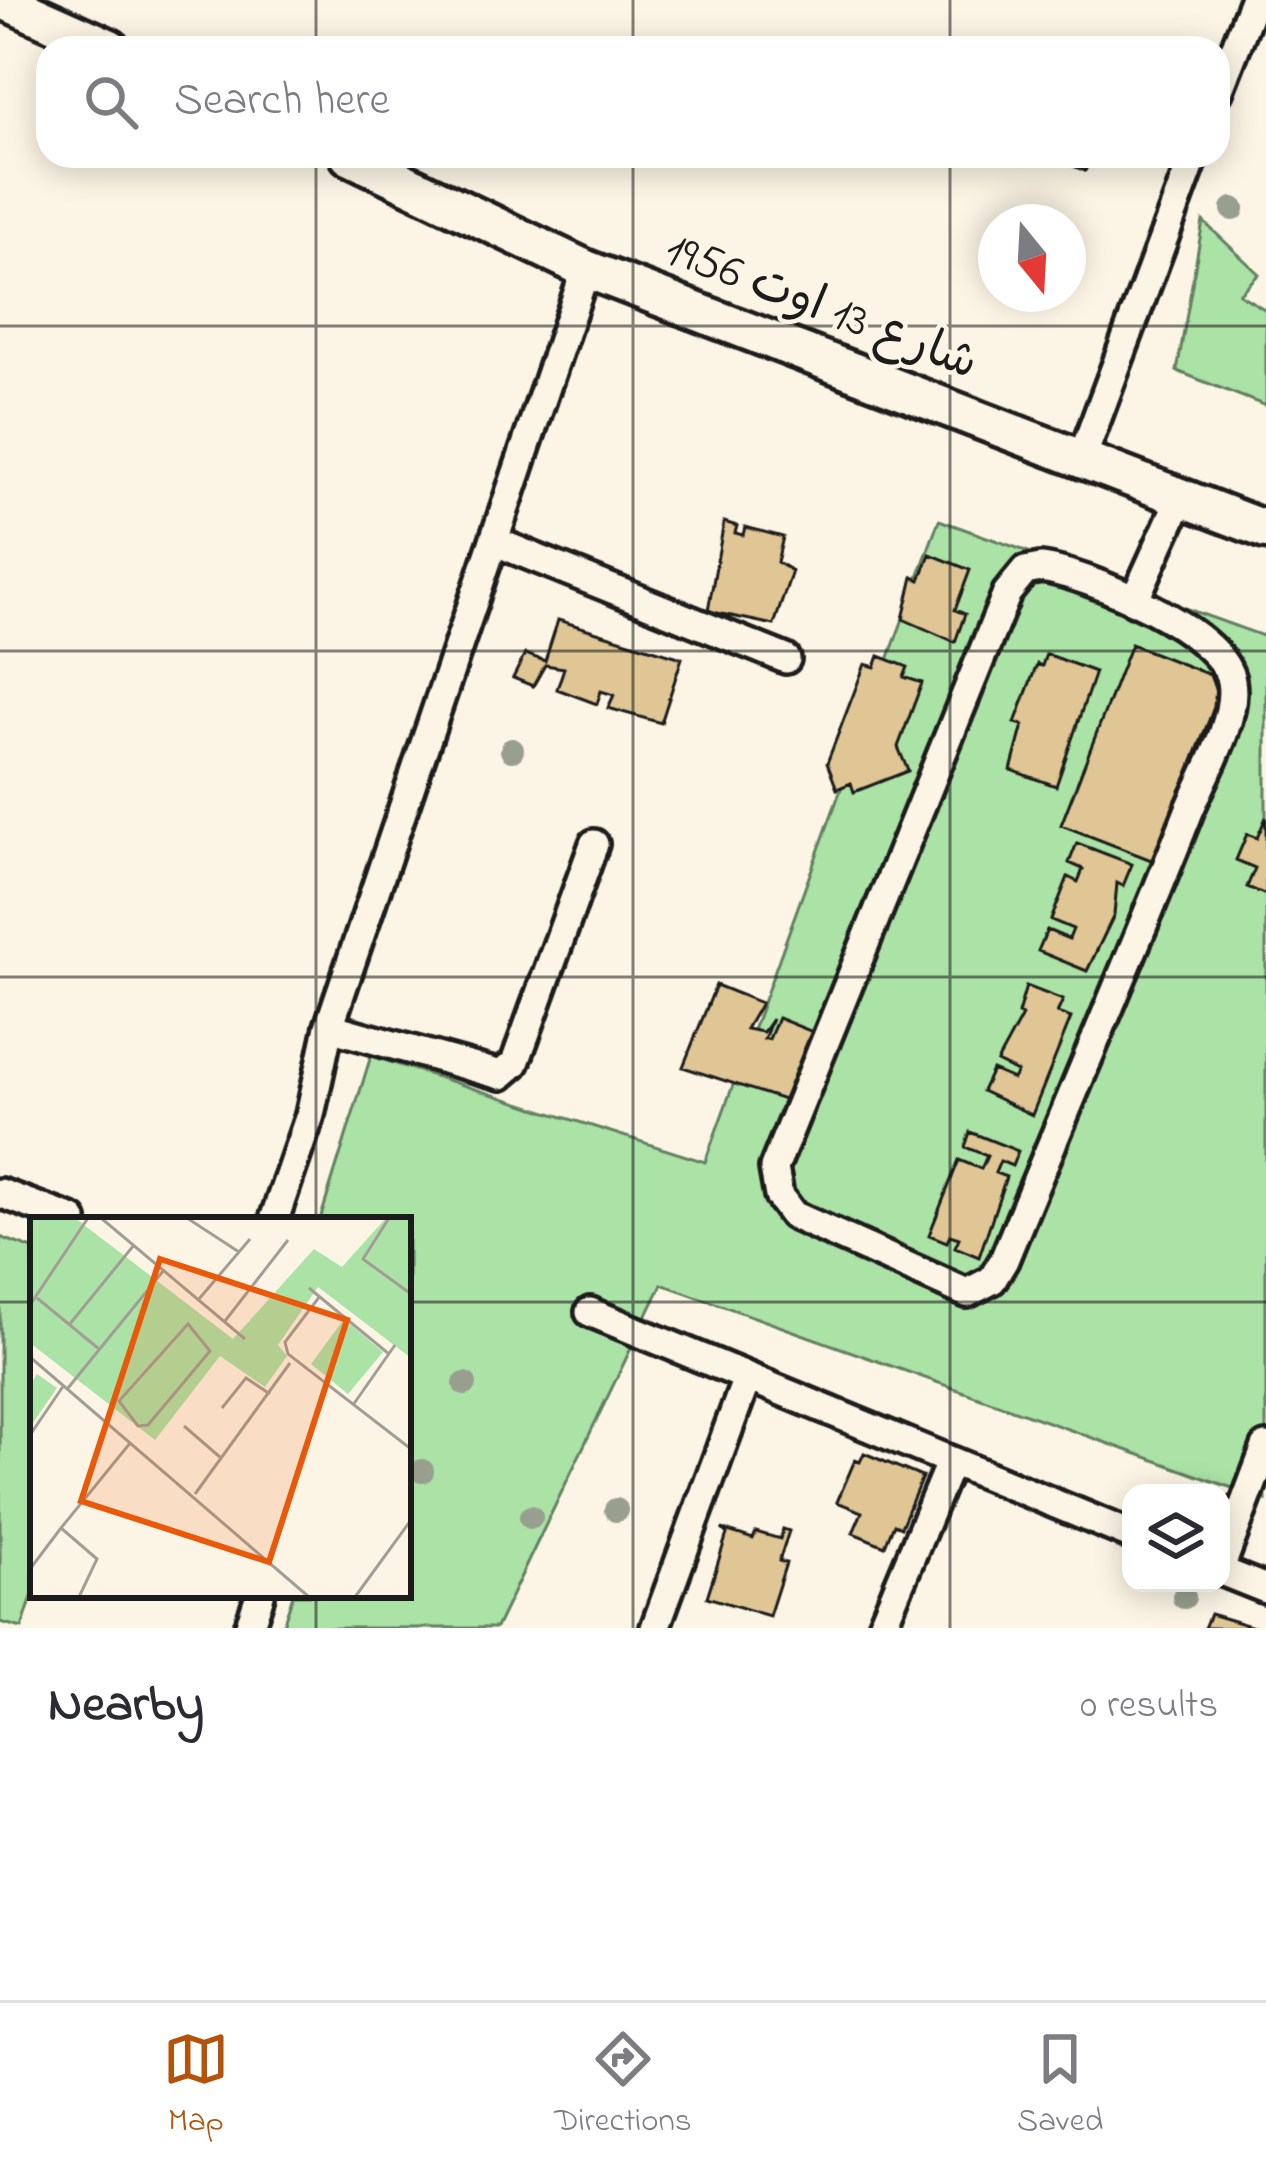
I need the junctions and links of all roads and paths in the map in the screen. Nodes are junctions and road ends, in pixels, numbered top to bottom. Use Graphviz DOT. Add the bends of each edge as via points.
graph roads {
  1 [pos="3,0"];
  2 [pos="1254,0"];
  3 [pos="83,36"];
  4 [pos="1230,61"];
  5 [pos="374,168"];
  6 [pos="1190,168"];
  7 [pos="586,269"];
  8 [pos="1082,458"];
  9 [pos="1182,495"];
  10 [pos="1266,530"];
  11 [pos="496,542"];
  12 [pos="1134,601"];
  13 [pos="786,659"];
  14 [pos="594,844"];
  15 [pos="328,1027"];
  16 [pos="0,1193"];
  17 [pos="65,1217"];
  18 [pos="275,1217"];
  19 [pos="590,1312"];
  20 [pos="747,1378"];
  21 [pos="1266,1447"];
  22 [pos="950,1463"];
  23 [pos="1122,1531"];
  24 [pos="1230,1545"];
  25 [pos="1230,1573"];
  26 [pos="1266,1589"];
  27 [pos="259,1598"];
  28 [pos="248,1628"];
  29 [pos="656,1628"];
  30 [pos="881,1628"];
  1 -- 3 [label="street"];
  2 -- 4 [label="street"];
  5 -- 7 [label="street, شارع 13 اوت 1956"];
  6 -- 8 [label="street"];
  7 -- 8 [label="street, شارع 13 اوت 1956"];
  7 -- 11 [label="street"];
  8 -- 9 [label="street, شارع 13 اوت 1956"];
  9 -- 10 [label="street, شارع 13 اوت 1956"];
  9 -- 12 [label="street"];
  11 -- 13 [label="street"];
  11 -- 15 [label="street"];
  12 -- 12 [label="street" via="1222,658 1232,683 1226,718 1004,1260 992,1280 967,1292 793,1215 779,1196 775,1168 1006,592 1025,571 1041,568"];
  14 -- 15 [label="street" via="514,1063 501,1075"];
  15 -- 18 [label="street" via="310,1115"];
  16 -- 17 [label="street"];
  19 -- 20 [label="street"];
  20 -- 22 [label="street"];
  20 -- 29 [label="street"];
  21 -- 24 [label="street"];
  22 -- 23 [label="street"];
  22 -- 30 [label="street"];
  25 -- 26 [label="street"];
  27 -- 28 [label="street"];
}
